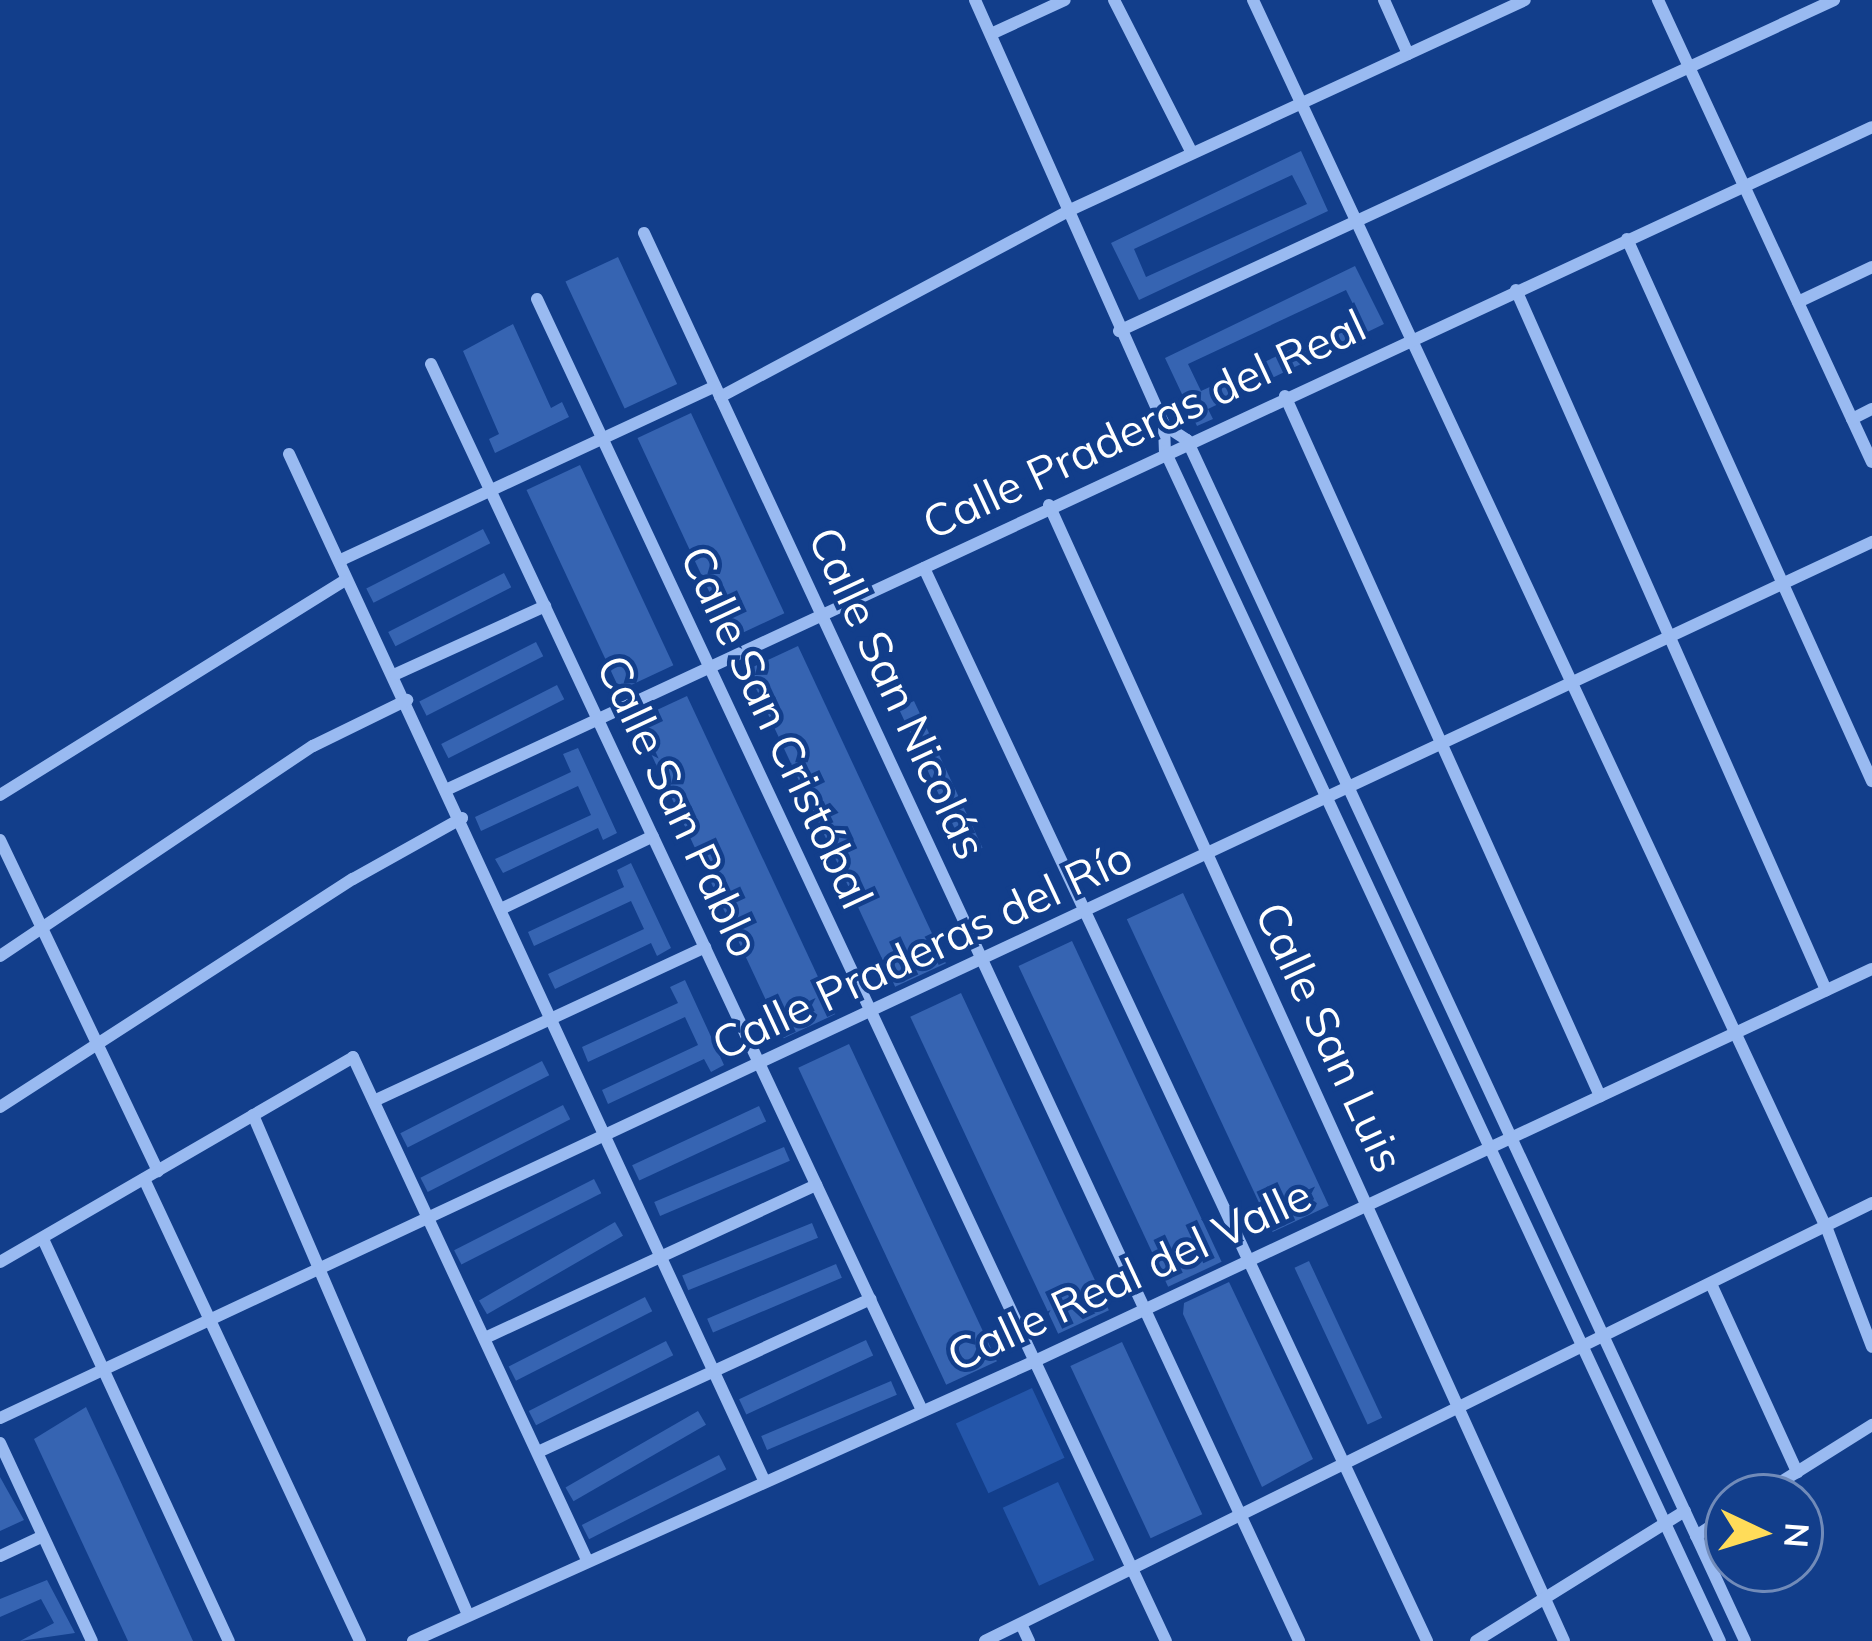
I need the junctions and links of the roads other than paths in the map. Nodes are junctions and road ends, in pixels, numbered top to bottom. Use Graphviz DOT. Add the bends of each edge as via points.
graph roads {
  1 [pos="975,0"];
  2 [pos="1065,0"];
  3 [pos="1114,0"];
  4 [pos="1253,0"];
  5 [pos="1384,0"];
  6 [pos="1522,0"];
  7 [pos="1658,0"];
  8 [pos="1834,0"];
  9 [pos="991,34"];
  10 [pos="1408,54"];
  11 [pos="1689,68"];
  12 [pos="1301,104"];
  13 [pos="1872,127"];
  14 [pos="1192,153"];
  15 [pos="1744,185"];
  16 [pos="1068,211"];
  17 [pos="1356,222"];
  18 [pos="644,233"];
  19 [pos="1627,239"];
  20 [pos="1872,267"];
  21 [pos="1516,290"];
  22 [pos="537,299"];
  23 [pos="1798,302"];
  24 [pos="1119,331"];
  25 [pos="1410,338"];
  26 [pos="431,364"];
  27 [pos="717,391"];
  28 [pos="1285,396"];
  29 [pos="1872,409"];
  30 [pos="1852,419"];
  31 [pos="1164,425"];
  32 [pos="602,438"];
  33 [pos="1187,440"];
  34 [pos="1165,451"];
  35 [pos="289,454"];
  36 [pos="1872,463"];
  37 [pos="490,490"];
  38 [pos="1049,505"];
  39 [pos="1872,542"];
  40 [pos="343,559"];
  41 [pos="924,568"];
  42 [pos="344,581"];
  43 [pos="1783,584"];
  44 [pos="545,606"];
  45 [pos="821,615"];
  46 [pos="1670,638"];
  47 [pos="710,667"];
  48 [pos="396,674"];
  49 [pos="1571,685"];
  50 [pos="407,700"];
  51 [pos="598,719"];
  52 [pos="1445,745"];
  53 [pos="1872,781"];
  54 [pos="448,789"];
  55 [pos="1349,790"];
  56 [pos="0,795"];
  57 [pos="1328,800"];
  58 [pos="462,818"];
  59 [pos="653,836"];
  60 [pos="0,840"];
  61 [pos="1207,856"];
  62 [pos="502,908"];
  63 [pos="1086,914"];
  64 [pos="45,928"];
  65 [pos="706,946"];
  66 [pos="0,956"];
  67 [pos="983,962"];
  68 [pos="1872,969"];
  69 [pos="1826,990"];
  70 [pos="872,1014"];
  71 [pos="553,1017"];
  72 [pos="1732,1034"];
  73 [pos="99,1041"];
  74 [pos="760,1066"];
  75 [pos="1600,1096"];
  76 [pos="376,1100"];
  77 [pos="0,1107"];
  78 [pos="253,1115"];
  79 [pos="608,1133"];
  80 [pos="1510,1138"];
  81 [pos="1490,1146"];
  82 [pos="158,1171"];
  83 [pos="144,1179"];
  84 [pos="816,1185"];
  85 [pos="1872,1203"];
  86 [pos="1368,1204"];
  87 [pos="430,1218"];
  88 [pos="1827,1229"];
  89 [pos="43,1239"];
  90 [pos="662,1256"];
  91 [pos="0,1262"];
  92 [pos="1249,1262"];
  93 [pos="315,1271"];
  94 [pos="1712,1286"];
  95 [pos="870,1299"];
  96 [pos="1145,1310"];
  97 [pos="211,1320"];
  98 [pos="485,1338"];
  99 [pos="1604,1340"];
  100 [pos="1872,1347"];
  101 [pos="1585,1349"];
  102 [pos="1035,1361"];
  103 [pos="106,1370"];
  104 [pos="716,1372"];
  105 [pos="921,1408"];
  106 [pos="1463,1408"];
  107 [pos="0,1418"];
  108 [pos="1872,1425"];
  109 [pos="0,1443"];
  110 [pos="538,1452"];
  111 [pos="1345,1466"];
  112 [pos="1797,1472"];
  113 [pos="764,1480"];
  114 [pos="1685,1511"];
  115 [pos="1241,1516"];
  116 [pos="1667,1524"];
  117 [pos="1704,1530"];
  118 [pos="1696,1535"];
  119 [pos="43,1537"];
  120 [pos="0,1556"];
  121 [pos="587,1559"];
  122 [pos="1132,1570"];
  123 [pos="1546,1599"];
  124 [pos="468,1615"];
  125 [pos="1021,1624"];
  126 [pos="92,1641"];
  127 [pos="229,1641"];
  128 [pos="360,1641"];
  129 [pos="413,1641"];
  130 [pos="985,1641"];
  131 [pos="1029,1641"];
  132 [pos="1166,1641"];
  133 [pos="1299,1641"];
  134 [pos="1427,1641"];
  135 [pos="1476,1641"];
  136 [pos="1564,1641"];
  137 [pos="1720,1641"];
  138 [pos="1745,1641"];
  1 -- 9 [label="street"];
  2 -- 9 [label="street"];
  3 -- 14 [label="street"];
  4 -- 12 [label="street"];
  5 -- 10 [label="street"];
  6 -- 10 [label="street"];
  7 -- 11 [label="street"];
  8 -- 11 [label="street"];
  9 -- 16 [label="street"];
  10 -- 12 [label="street"];
  11 -- 15 [label="street"];
  11 -- 17 [label="street"];
  12 -- 14 [label="street"];
  12 -- 17 [label="street"];
  13 -- 15 [label="street, Calle Praderas del Real"];
  14 -- 16 [label="street"];
  15 -- 19 [label="street, Calle Praderas del Real"];
  15 -- 23 [label="street"];
  16 -- 24 [label="street"];
  16 -- 27 [label="street"];
  17 -- 24 [label="street"];
  17 -- 25 [label="street"];
  18 -- 27 [label="street, Calle San Nicolás"];
  19 -- 21 [label="street, Calle Praderas del Real"];
  19 -- 43 [label="street"];
  20 -- 23 [label="street"];
  21 -- 25 [label="street, Calle Praderas del Real"];
  21 -- 46 [label="street"];
  22 -- 32 [label="street, Calle San Cristóbal"];
  23 -- 30 [label="street"];
  24 -- 31 [label="street"];
  25 -- 28 [label="street, Calle Praderas del Real"];
  25 -- 49 [label="street"];
  26 -- 37 [label="street, Calle San Pablo"];
  27 -- 32 [label="street"];
  27 -- 45 [label="street, Calle San Nicolás"];
  28 -- 33 [label="street, Calle Praderas del Real"];
  28 -- 52 [label="street"];
  29 -- 30 [label="street"];
  30 -- 36 [label="street"];
  31 -- 33 [label="street"];
  31 -- 34 [label="street"];
  32 -- 37 [label="street"];
  32 -- 47 [label="street, Calle San Cristóbal"];
  33 -- 34 [label="street, Calle Praderas del Real"];
  33 -- 55 [label="street"];
  34 -- 38 [label="street, Calle Praderas del Real"];
  34 -- 57 [label="street"];
  35 -- 40 [label="street"];
  37 -- 40 [label="street"];
  37 -- 44 [label="street, Calle San Pablo"];
  38 -- 41 [label="street, Calle Praderas del Real"];
  38 -- 61 [label="street, Calle San Luis"];
  39 -- 43 [label="street, Calle Praderas del Río"];
  40 -- 42 [label="street"];
  41 -- 45 [label="street, Calle Praderas del Real"];
  41 -- 63 [label="street"];
  42 -- 48 [label="street"];
  42 -- 56 [label="street"];
  43 -- 46 [label="street, Calle Praderas del Río"];
  43 -- 53 [label="street"];
  44 -- 48 [label="street"];
  44 -- 51 [label="street, Calle San Pablo"];
  45 -- 47 [label="street, Calle Praderas del Real"];
  45 -- 67 [label="street, Calle San Nicolás"];
  46 -- 49 [label="street, Calle Praderas del Río"];
  46 -- 69 [label="street"];
  47 -- 51 [label="street, Calle Praderas del Real"];
  47 -- 70 [label="street, Calle San Cristóbal"];
  48 -- 50 [label="street"];
  49 -- 52 [label="street, Calle Praderas del Río"];
  49 -- 72 [label="street"];
  50 -- 54 [label="street"];
  50 -- 64 [label="street" via="313,746"];
  51 -- 54 [label="street, Calle Praderas del Real"];
  51 -- 59 [label="street, Calle San Pablo"];
  52 -- 55 [label="street, Calle Praderas del Río"];
  52 -- 75 [label="street"];
  54 -- 58 [label="street"];
  55 -- 57 [label="street, Calle Praderas del Río"];
  55 -- 80 [label="street"];
  57 -- 61 [label="street, Calle Praderas del Río"];
  57 -- 81 [label="street"];
  58 -- 62 [label="street"];
  58 -- 73 [label="street"];
  59 -- 62 [label="street"];
  59 -- 65 [label="street, Calle San Pablo"];
  60 -- 64 [label="street"];
  61 -- 63 [label="street, Calle Praderas del Río"];
  61 -- 86 [label="street, Calle San Luis"];
  62 -- 71 [label="street"];
  63 -- 67 [label="street, Calle Praderas del Río"];
  63 -- 92 [label="street"];
  64 -- 66 [label="street"];
  64 -- 73 [label="street"];
  65 -- 71 [label="street"];
  65 -- 74 [label="street, Calle San Pablo"];
  67 -- 70 [label="street, Calle Praderas del Río"];
  67 -- 96 [label="street, Calle San Nicolás"];
  68 -- 69 [label="street, Calle Real del Valle"];
  69 -- 72 [label="street, Calle Real del Valle"];
  70 -- 74 [label="street, Calle Praderas del Río"];
  70 -- 102 [label="street, Calle San Cristóbal"];
  71 -- 76 [label="street"];
  71 -- 79 [label="street"];
  72 -- 75 [label="street, Calle Real del Valle"];
  72 -- 88 [label="street"];
  73 -- 77 [label="street"];
  73 -- 82 [label="street"];
  74 -- 79 [label="street, Calle Praderas del Río"];
  74 -- 84 [label="street, Calle San Pablo"];
  75 -- 80 [label="street, Calle Real del Valle"];
  76 -- 78 [label="street" via="349,1058"];
  76 -- 87 [label="street"];
  78 -- 82 [label="street"];
  78 -- 93 [label="street"];
  79 -- 87 [label="street, Calle Praderas del Río"];
  79 -- 90 [label="street"];
  80 -- 81 [label="street, Calle Real del Valle"];
  80 -- 99 [label="street"];
  81 -- 86 [label="street, Calle Real del Valle"];
  81 -- 101 [label="street"];
  82 -- 83 [label="street"];
  83 -- 89 [label="street"];
  83 -- 97 [label="street"];
  84 -- 90 [label="street"];
  84 -- 95 [label="street, Calle San Pablo"];
  85 -- 88 [label="street"];
  86 -- 92 [label="street, Calle Real del Valle"];
  86 -- 106 [label="street, Calle San Luis"];
  87 -- 93 [label="street, Calle Praderas del Río"];
  87 -- 98 [label="street"];
  88 -- 94 [label="street"];
  88 -- 100 [label="street"];
  89 -- 91 [label="street"];
  89 -- 103 [label="street"];
  90 -- 98 [label="street"];
  90 -- 104 [label="street"];
  92 -- 96 [label="street, Calle Real del Valle"];
  92 -- 111 [label="street"];
  93 -- 97 [label="street, Calle Praderas del Río"];
  93 -- 124 [label="street"];
  94 -- 99 [label="street"];
  94 -- 112 [label="street"];
  95 -- 104 [label="street"];
  95 -- 105 [label="street, Calle San Pablo"];
  96 -- 102 [label="street, Calle Real del Valle"];
  96 -- 115 [label="street, Calle San Nicolás"];
  97 -- 103 [label="street, Calle Praderas del Río"];
  97 -- 128 [label="street"];
  98 -- 110 [label="street"];
  99 -- 101 [label="street"];
  99 -- 114 [label="street"];
  101 -- 106 [label="street"];
  101 -- 116 [label="street"];
  102 -- 105 [label="street, Calle Real del Valle"];
  102 -- 122 [label="street, Calle San Cristóbal"];
  103 -- 107 [label="street, Calle Praderas del Río"];
  103 -- 127 [label="street"];
  104 -- 110 [label="street"];
  104 -- 113 [label="street"];
  105 -- 113 [label="street, Calle Real del Valle"];
  106 -- 111 [label="street"];
  106 -- 123 [label="street, Calle San Luis"];
  108 -- 112 [label="street"];
  109 -- 119 [label="street"];
  110 -- 121 [label="street"];
  111 -- 115 [label="street"];
  111 -- 134 [label="street"];
  113 -- 121 [label="street, Calle Real del Valle"];
  114 -- 116 [label="street"];
  114 -- 118 [label="street"];
  115 -- 122 [label="street"];
  115 -- 133 [label="street, Calle San Nicolás"];
  116 -- 123 [label="street"];
  116 -- 137 [label="street"];
  117 -- 118 [label="street"];
  118 -- 138 [label="street"];
  119 -- 120 [label="street"];
  119 -- 126 [label="street"];
  121 -- 124 [label="street, Calle Real del Valle"];
  122 -- 125 [label="street"];
  122 -- 132 [label="street, Calle San Cristóbal"];
  123 -- 135 [label="street"];
  123 -- 136 [label="street, Calle San Luis"];
  124 -- 129 [label="street, Calle Real del Valle"];
  125 -- 130 [label="street"];
  125 -- 131 [label="street"];
}
